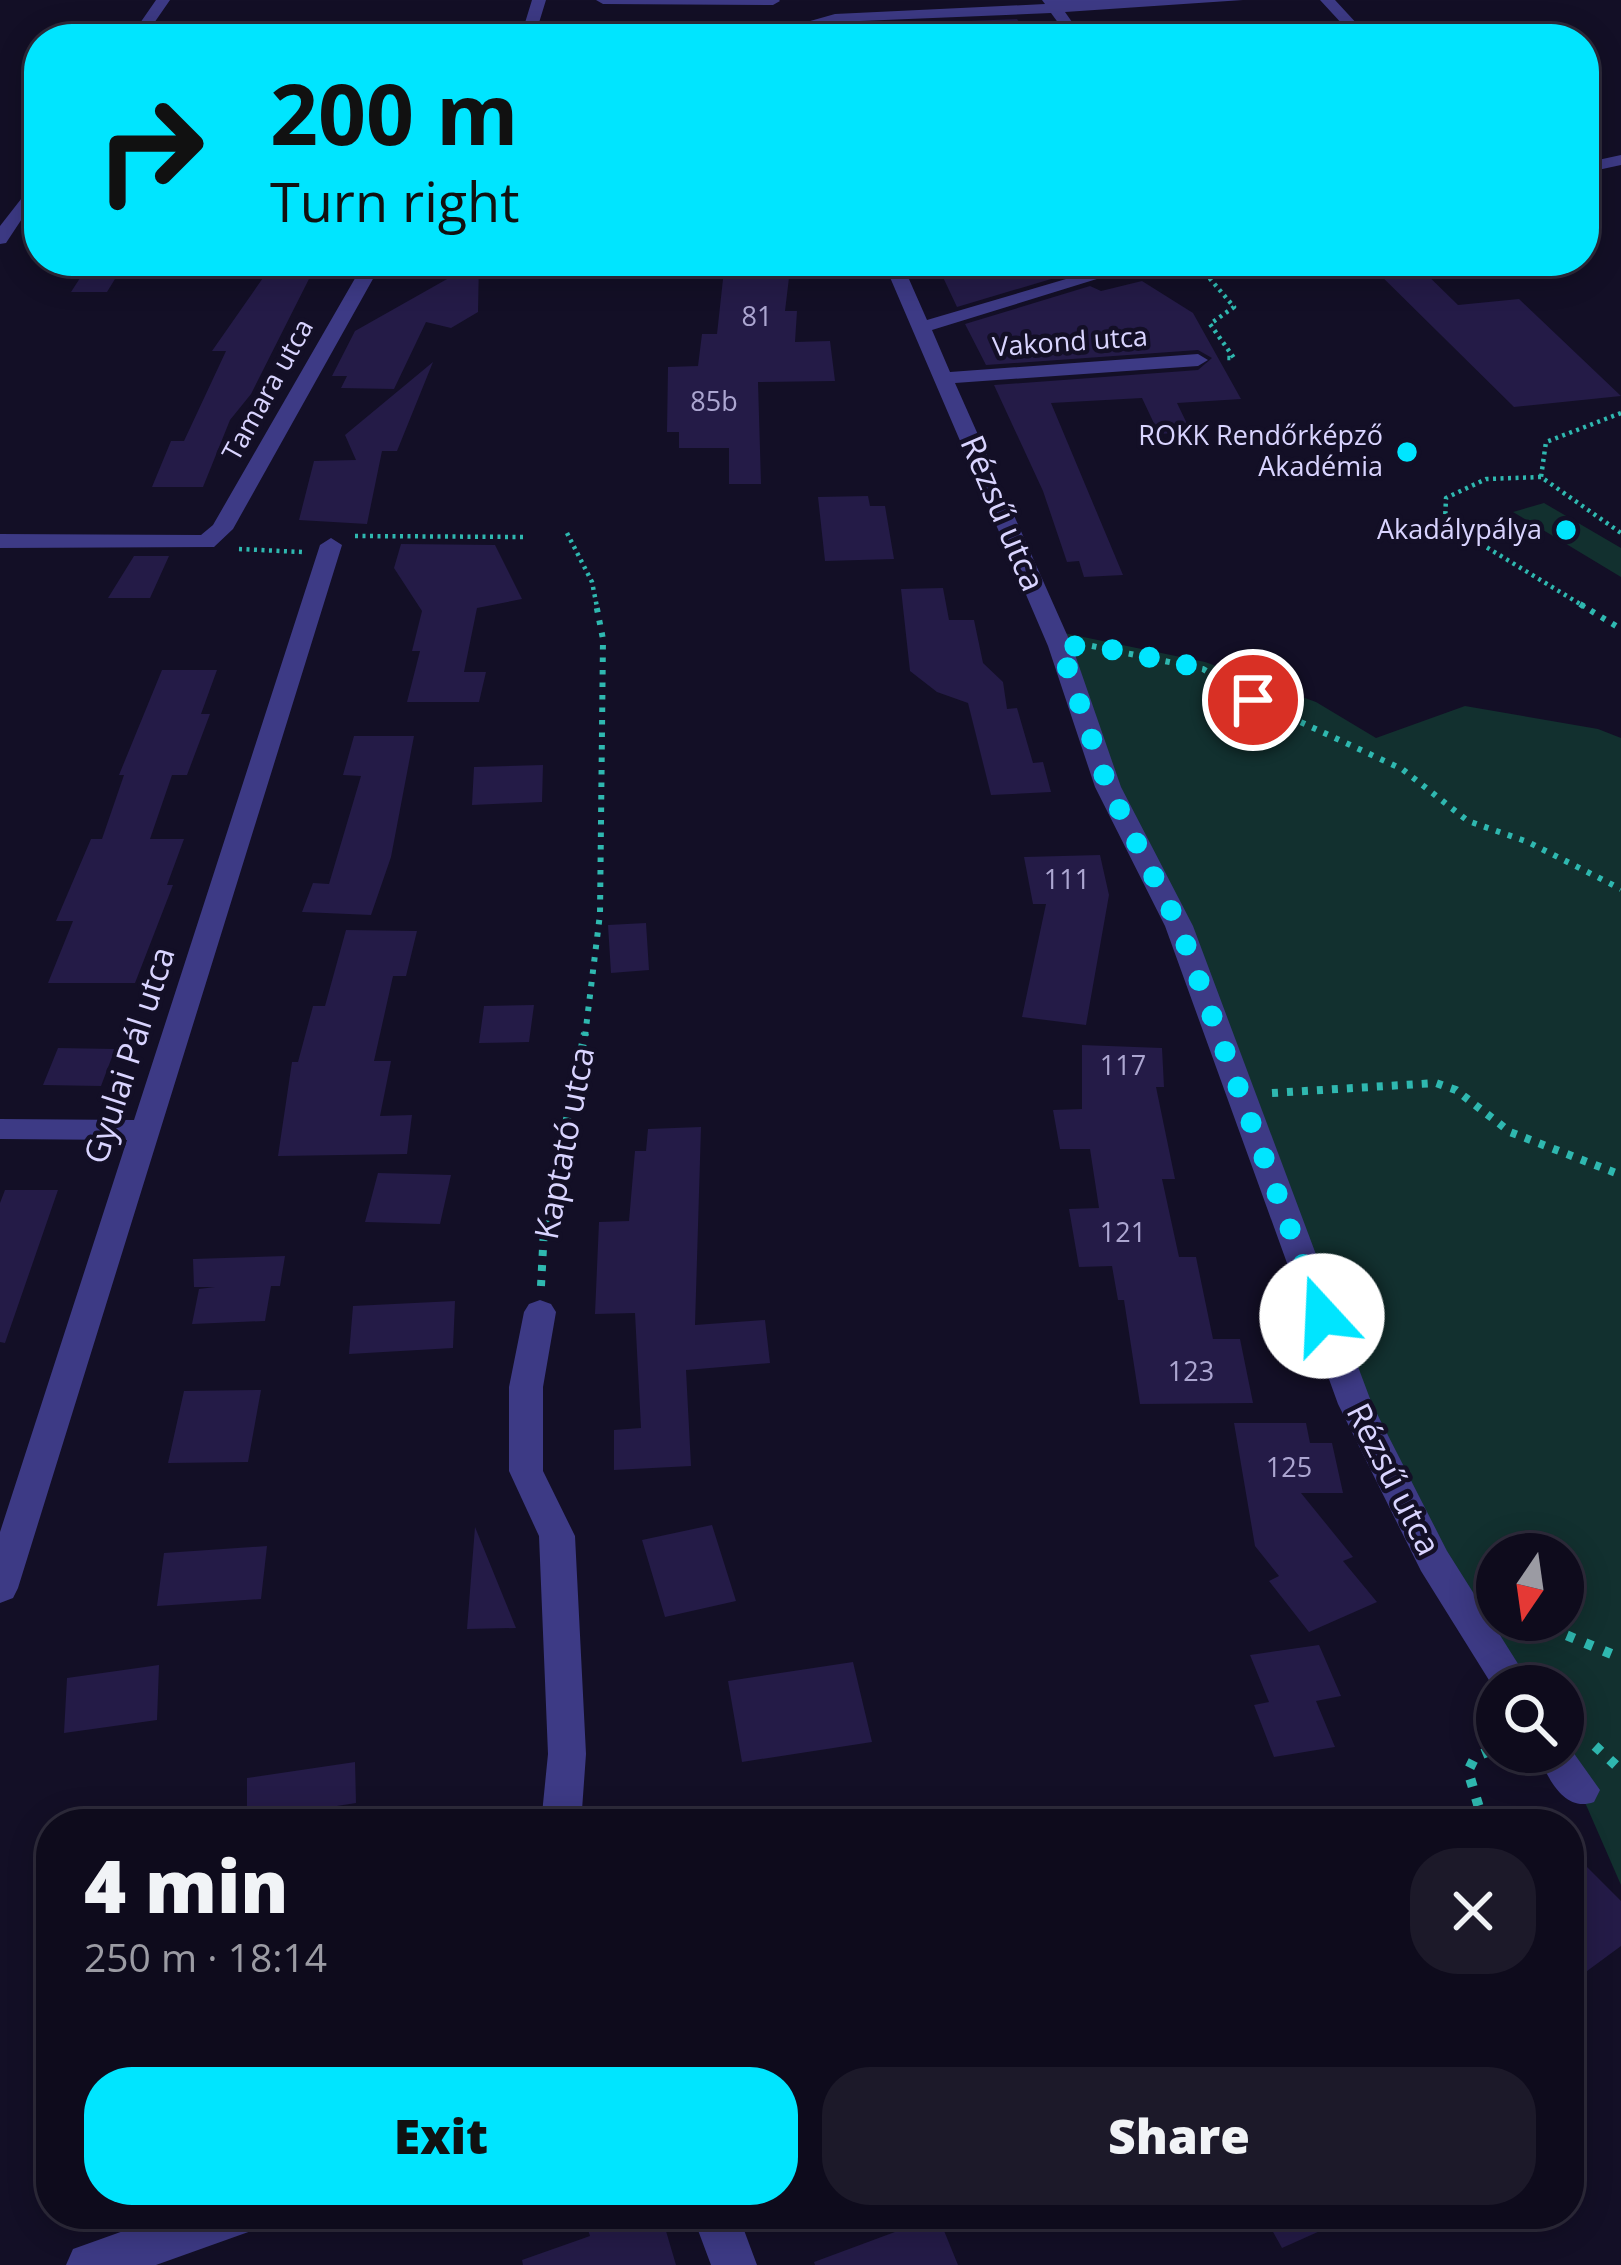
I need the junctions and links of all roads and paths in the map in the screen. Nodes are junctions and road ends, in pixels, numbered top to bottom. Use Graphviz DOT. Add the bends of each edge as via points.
graph roads {
  1 [pos="603,0"];
  2 [pos="1236,0"];
  3 [pos="1327,0"];
  4 [pos="1053,4"];
  5 [pos="780,6"];
  6 [pos="835,18"];
  7 [pos="815,24"];
  8 [pos="1350,24"];
  9 [pos="8,214"];
  10 [pos="0,239"];
  11 [pos="366,276"];
  12 [pos="899,276"];
  13 [pos="1095,276"];
  14 [pos="1208,276"];
  15 [pos="922,327"];
  16 [pos="1198,360"];
  17 [pos="945,378"];
  18 [pos="1621,413"];
  19 [pos="1541,478"];
  20 [pos="567,533"];
  21 [pos="1621,533"];
  22 [pos="526,537"];
  23 [pos="0,541"];
  24 [pos="214,545"];
  25 [pos="317,549"];
  26 [pos="1621,629"];
  27 [pos="1060,646"];
  28 [pos="1621,889"];
  29 [pos="1240,1094"];
  30 [pos="0,1129"];
  31 [pos="143,1130"];
  32 [pos="1621,1175"];
  33 [pos="540,1312"];
  34 [pos="0,1588"];
  35 [pos="1580,1641"];
  36 [pos="1621,1658"];
  37 [pos="1500,1665"];
  38 [pos="1476,1760"];
  39 [pos="1569,1773"];
  40 [pos="1580,1790"];
  41 [pos="562,1809"];
  42 [pos="1479,1809"];
  43 [pos="194,2229"];
  44 [pos="721,2229"];
  45 [pos="89,2265"];
  46 [pos="734,2265"];
  1 -- 5 [label="street"];
  2 -- 4 [label="street"];
  3 -- 8 [label="street"];
  4 -- 6 [label="street"];
  5 -- 6 [label="street"];
  6 -- 7 [label="street"];
  9 -- 10 [label="street"];
  11 -- 24 [label="street, Tamara utca"];
  12 -- 15 [label="street, Rézsű utca"];
  13 -- 15 [label="street"];
  14 -- 16 [label="path" via="1234,307 1210,324 1234,358"];
  15 -- 17 [label="street, Rézsű utca"];
  16 -- 17 [label="street, Vakond utca"];
  17 -- 27 [label="street, Rézsű utca"];
  18 -- 19 [label="path" via="1546,442"];
  19 -- 21 [label="path"];
  19 -- 26 [label="path" via="1486,478 1446,498 1444,522"];
  20 -- 33 [label="path, Kaptató utca" via="592,582 603,639 600,914 580,1080 544,1229"];
  22 -- 25 [label="path" via="360,533"];
  23 -- 24 [label="street"];
  24 -- 25 [label="path"];
  25 -- 31 [label="street, Gyulai Pál utca"];
  27 -- 28 [label="path" via="1203,669 1402,769 1468,821"];
  27 -- 29 [label="street, Rézsű utca" via="1108,787 1179,926"];
  29 -- 32 [label="path" via="1447,1085 1510,1132"];
  29 -- 37 [label="street, Rézsű utca" via="1354,1404 1434,1561"];
  30 -- 31 [label="street"];
  31 -- 34 [label="street, Gyulai Pál utca"];
  33 -- 41 [label="street" via="526,1387 526,1471 557,1537"];
  35 -- 36 [label="path"];
  38 -- 42 [label="path" via="1468,1781"];
  39 -- 40 [label="street"];
  43 -- 45 [label="street"];
  44 -- 46 [label="street"];
}
